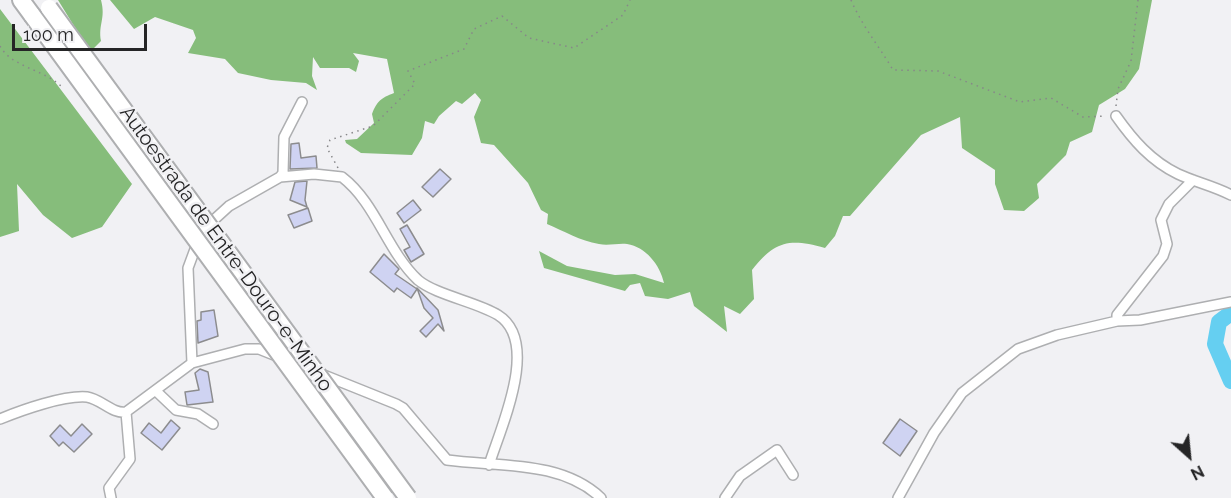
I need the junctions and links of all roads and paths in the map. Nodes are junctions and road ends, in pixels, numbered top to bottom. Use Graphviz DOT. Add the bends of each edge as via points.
graph roads {
  1 [pos="21,0"];
  2 [pos="630,0"];
  3 [pos="851,0"];
  4 [pos="1138,0"];
  5 [pos="46,4"];
  6 [pos="0,46"];
  7 [pos="63,88"];
  8 [pos="303,102"];
  9 [pos="1116,116"];
  10 [pos="280,177"];
  11 [pos="342,177"];
  12 [pos="1193,180"];
  13 [pos="1231,195"];
  14 [pos="1228,303"];
  15 [pos="1118,321"];
  16 [pos="192,363"];
  17 [pos="156,391"];
  18 [pos="126,412"];
  19 [pos="2,416"];
  20 [pos="213,424"];
  21 [pos="489,465"];
  22 [pos="793,475"];
  23 [pos="111,498"];
  24 [pos="385,498"];
  25 [pos="408,498"];
  26 [pos="601,498"];
  27 [pos="725,498"];
  28 [pos="898,498"];
  1 -- 24 [label="highway, Autoestrada de Entre-Douro-e-Minho, bridge"];
  2 -- 11 [label="path" via="622,15 574,48 529,38 502,16 474,29 464,49 408,71 415,84 374,126 330,140 327,148"];
  3 -- 9 [label="path" via="861,24 893,70 938,71 1020,102 1051,98 1083,117"];
  4 -- 9 [label="path" via="1131,61 1118,89"];
  5 -- 25 [label="highway, Autoestrada de Entre-Douro-e-Minho, bridge"];
  6 -- 7 [label="path" via="12,60 42,72"];
  8 -- 10 [label="street" via="284,137"];
  9 -- 12 [label="street" via="1153,159"];
  10 -- 11 [label="street"];
  10 -- 16 [label="street" via="216,215 200,236 188,268"];
  11 -- 21 [label="street" via="365,202 419,280 499,316 509,326 517,346 517,377"];
  12 -- 13 [label="street"];
  12 -- 15 [label="street" via="1169,204 1161,220 1167,244 1163,256 1117,315"];
  14 -- 15 [label="street"];
  15 -- 28 [label="street" via="1018,349 962,393 934,433"];
  16 -- 17 [label="street"];
  16 -- 21 [label="street" via="230,352 260,349 403,408 447,460"];
  17 -- 18 [label="street"];
  17 -- 20 [label="street" via="176,410 198,414"];
  18 -- 19 [label="street" via="85,397"];
  18 -- 23 [label="street" via="130,459 109,488"];
  21 -- 26 [label="street" via="529,467 566,476"];
  22 -- 27 [label="street" via="777,450 740,476"];
}
